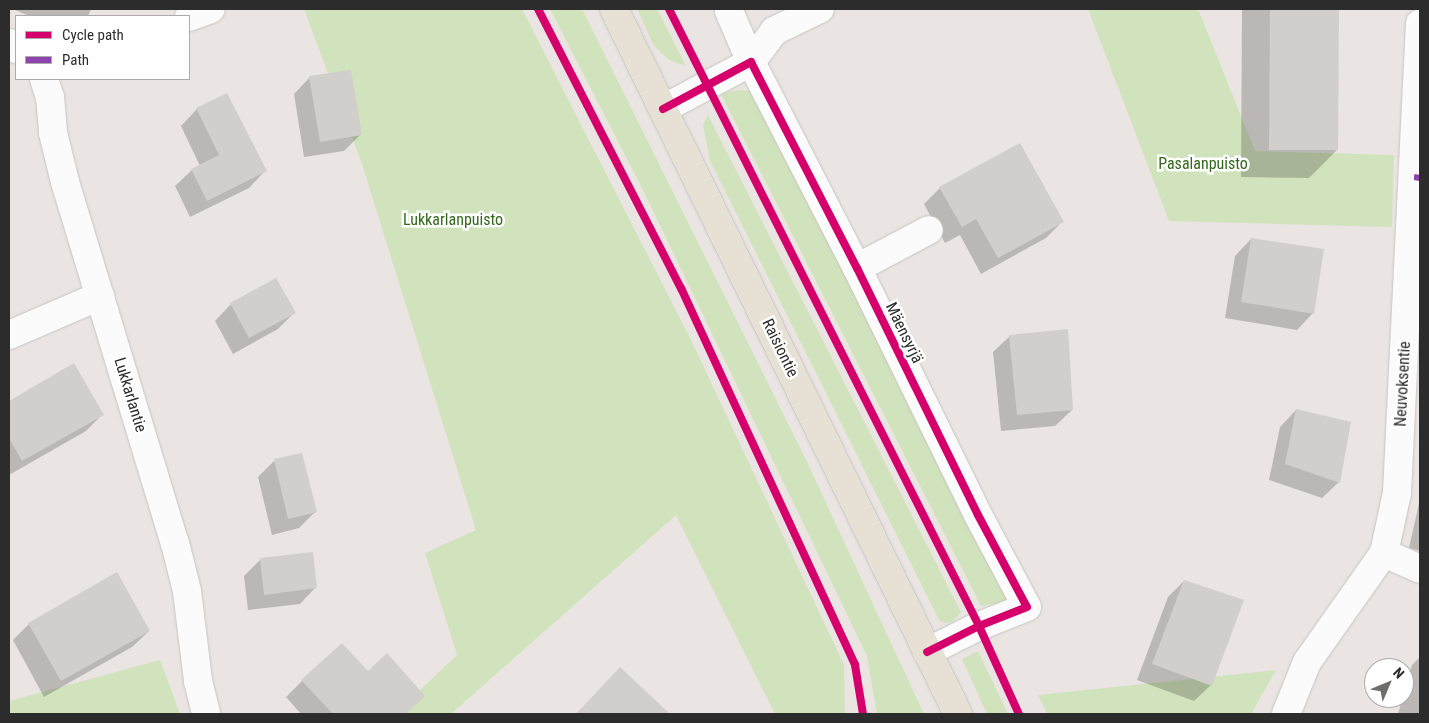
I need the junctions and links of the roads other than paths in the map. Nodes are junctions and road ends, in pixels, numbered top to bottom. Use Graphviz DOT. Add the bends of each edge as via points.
graph roads {
  1 [pos="211,9"];
  2 [pos="614,9"];
  3 [pos="820,9"];
  4 [pos="729,11"];
  5 [pos="190,17"];
  6 [pos="1420,24"];
  7 [pos="751,62"];
  8 [pos="44,80"];
  9 [pos="663,109"];
  10 [pos="929,230"];
  11 [pos="857,268"];
  12 [pos="100,296"];
  13 [pos="9,335"];
  14 [pos="1384,553"];
  15 [pos="1420,569"];
  16 [pos="927,652"];
  17 [pos="944,688"];
  18 [pos="206,714"];
  19 [pos="953,714"];
  20 [pos="958,714"];
  21 [pos="1286,714"];
  1 -- 5 [label="street"];
  2 -- 9 [label="main road, Raisiontie"];
  3 -- 7 [label="street" via="774,31"];
  4 -- 7 [label="street, Mäensyrjä"];
  6 -- 14 [label="street, Neuvoksentie" via="1397,493"];
  7 -- 9 [label="street"];
  7 -- 11 [label="street, Mäensyrjä"];
  8 -- 12 [label="street, Lukkarlantie" via="64,182"];
  9 -- 16 [label="main road, Raisiontie"];
  10 -- 11 [label="street"];
  11 -- 16 [label="street, Mäensyrjä" via="978,515 1027,607"];
  12 -- 13 [label="street"];
  12 -- 18 [label="street, Lukkarlantie" via="175,543 187,591 198,682"];
  14 -- 15 [label="street"];
  14 -- 21 [label="street, Neuvoksentie" via="1306,662"];
  16 -- 17 [label="main road, Raisiontie"];
  17 -- 19 [label="main road, Raisiontie"];
  17 -- 20 [label="main road, Raisiontie"];
}
